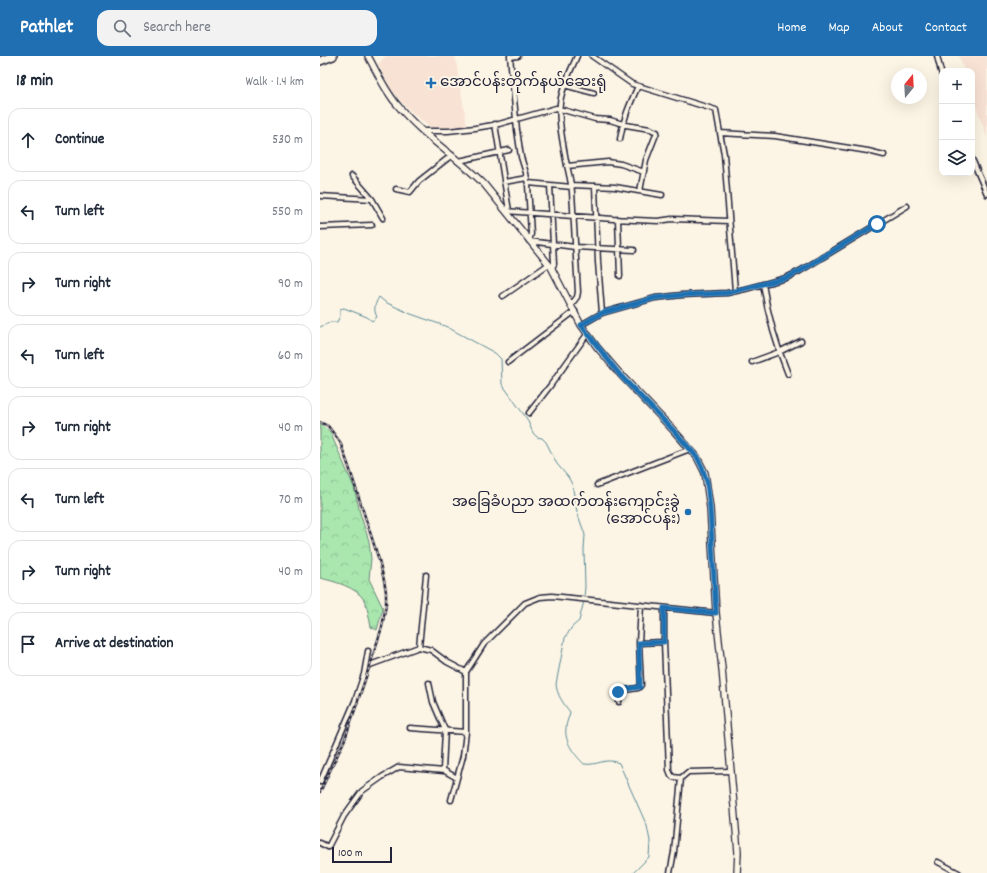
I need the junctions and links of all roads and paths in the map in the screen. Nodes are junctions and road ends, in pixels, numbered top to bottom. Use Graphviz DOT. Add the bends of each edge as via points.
graph roads {
  1 [pos="333,56"];
  2 [pos="368,56"];
  3 [pos="510,56"];
  4 [pos="518,56"];
  5 [pos="577,56"];
  6 [pos="592,56"];
  7 [pos="937,56"];
  8 [pos="320,61"];
  9 [pos="940,68"];
  10 [pos="564,85"];
  11 [pos="638,86"];
  12 [pos="594,93"];
  13 [pos="559,108"];
  14 [pos="516,119"];
  15 [pos="495,124"];
  16 [pos="622,124"];
  17 [pos="422,131"];
  18 [pos="720,133"];
  19 [pos="620,139"];
  20 [pos="509,150"];
  21 [pos="499,152"];
  22 [pos="452,155"];
  23 [pos="884,155"];
  24 [pos="459,161"];
  25 [pos="567,166"];
  26 [pos="975,166"];
  27 [pos="644,172"];
  28 [pos="352,176"];
  29 [pos="527,178"];
  30 [pos="504,182"];
  31 [pos="528,183"];
  32 [pos="550,186"];
  33 [pos="572,186"];
  34 [pos="595,186"];
  35 [pos="396,189"];
  36 [pos="640,191"];
  37 [pos="987,194"];
  38 [pos="662,195"];
  39 [pos="320,196"];
  40 [pos="372,199"];
  41 [pos="907,206"];
  42 [pos="508,211"];
  43 [pos="530,212"];
  44 [pos="552,215"];
  45 [pos="574,217"];
  46 [pos="383,218"];
  47 [pos="596,218"];
  48 [pos="618,220"];
  49 [pos="729,221"];
  50 [pos="372,225"];
  51 [pos="320,227"];
  52 [pos="529,241"];
  53 [pos="553,243"];
  54 [pos="575,247"];
  55 [pos="597,248"];
  56 [pos="619,249"];
  57 [pos="634,250"];
  58 [pos="551,266"];
  59 [pos="620,276"];
  60 [pos="762,284"];
  61 [pos="735,291"];
  62 [pos="503,296"];
  63 [pos="572,305"];
  64 [pos="575,311"];
  65 [pos="602,313"];
  66 [pos="581,325"];
  67 [pos="588,333"];
  68 [pos="801,341"];
  69 [pos="779,352"];
  70 [pos="508,362"];
  71 [pos="752,362"];
  72 [pos="788,374"];
  73 [pos="529,413"];
  74 [pos="690,449"];
  75 [pos="597,485"];
  76 [pos="426,575"];
  77 [pos="641,605"];
  78 [pos="664,608"];
  79 [pos="716,613"];
  80 [pos="664,642"];
  81 [pos="639,643"];
  82 [pos="419,647"];
  83 [pos="368,650"];
  84 [pos="370,665"];
  85 [pos="466,672"];
  86 [pos="429,683"];
  87 [pos="619,702"];
  88 [pos="410,728"];
  89 [pos="445,730"];
  90 [pos="466,732"];
  91 [pos="444,771"];
  92 [pos="731,771"];
  93 [pos="457,778"];
  94 [pos="681,778"];
  95 [pos="320,782"];
  96 [pos="451,800"];
  97 [pos="320,843"];
  98 [pos="938,862"];
  99 [pos="670,873"];
  100 [pos="737,873"];
  101 [pos="959,873"];
  1 -- 8 [label="highway"];
  2 -- 17 [label="main road" via="386,90 399,108"];
  3 -- 4 [label="street"];
  3 -- 14 [label="street"];
  5 -- 10 [label="street"];
  6 -- 11 [label="street"];
  7 -- 9 [label="street"];
  10 -- 12 [label="street"];
  10 -- 13 [label="street"];
  11 -- 16 [label="street"];
  11 -- 18 [label="street" via="716,110"];
  13 -- 14 [label="street"];
  13 -- 16 [label="street"];
  13 -- 25 [label="street"];
  14 -- 15 [label="street"];
  14 -- 29 [label="street" via="521,158"];
  15 -- 17 [label="street" via="448,131"];
  15 -- 21 [label="street"];
  16 -- 19 [label="street"];
  16 -- 27 [label="street" via="657,132"];
  17 -- 22 [label="main road"];
  18 -- 23 [label="street" via="775,136"];
  18 -- 49 [label="street"];
  20 -- 21 [label="street"];
  21 -- 24 [label="street"];
  21 -- 30 [label="street"];
  22 -- 24 [label="main road"];
  22 -- 35 [label="street" via="419,180 410,192"];
  24 -- 42 [label="main road"];
  25 -- 27 [label="street" via="608,162"];
  25 -- 33 [label="street"];
  26 -- 37 [label="street"];
  27 -- 36 [label="street"];
  28 -- 40 [label="street"];
  29 -- 30 [label="street"];
  29 -- 31 [label="street"];
  30 -- 42 [label="street"];
  31 -- 32 [label="street"];
  31 -- 43 [label="street"];
  32 -- 33 [label="street"];
  32 -- 44 [label="street"];
  33 -- 34 [label="street"];
  33 -- 45 [label="street"];
  34 -- 36 [label="street"];
  34 -- 47 [label="street"];
  36 -- 38 [label="street"];
  39 -- 40 [label="street"];
  40 -- 46 [label="street"];
  41 -- 60 [label="street" via="800,271 786,278"];
  42 -- 43 [label="street"];
  42 -- 52 [label="main road"];
  43 -- 44 [label="street"];
  43 -- 52 [label="street"];
  44 -- 45 [label="street"];
  44 -- 53 [label="street"];
  45 -- 47 [label="street"];
  45 -- 54 [label="street"];
  47 -- 48 [label="street"];
  47 -- 55 [label="street"];
  48 -- 49 [label="street"];
  48 -- 56 [label="street"];
  49 -- 61 [label="street"];
  50 -- 51 [label="street"];
  52 -- 53 [label="street"];
  52 -- 58 [label="main road"];
  53 -- 54 [label="street"];
  53 -- 58 [label="street" via="554,264"];
  54 -- 55 [label="street"];
  54 -- 63 [label="street" via="578,292"];
  55 -- 56 [label="street"];
  55 -- 65 [label="street"];
  56 -- 57 [label="street"];
  56 -- 59 [label="street"];
  58 -- 62 [label="street"];
  58 -- 63 [label="main road"];
  60 -- 61 [label="street"];
  60 -- 69 [label="street"];
  61 -- 65 [label="street" via="655,298"];
  63 -- 64 [label="main road"];
  64 -- 66 [label="main road"];
  64 -- 70 [label="street"];
  65 -- 66 [label="street"];
  66 -- 67 [label="main road"];
  67 -- 73 [label="street"];
  67 -- 74 [label="main road" via="620,375"];
  68 -- 69 [label="street"];
  69 -- 71 [label="street"];
  69 -- 72 [label="street"];
  74 -- 75 [label="street"];
  74 -- 79 [label="main road" via="702,467 707,482"];
  76 -- 82 [label="street"];
  77 -- 78 [label="street"];
  77 -- 81 [label="street"];
  77 -- 85 [label="street" via="552,596 535,599 525,603 484,644"];
  78 -- 79 [label="street"];
  78 -- 80 [label="street"];
  79 -- 92 [label="main road"];
  80 -- 81 [label="street"];
  80 -- 94 [label="street" via="670,770 673,777"];
  81 -- 87 [label="street" via="641,686 619,691"];
  82 -- 84 [label="street"];
  82 -- 85 [label="street" via="431,650"];
  83 -- 95 [label="street" via="360,688"];
  85 -- 90 [label="street"];
  86 -- 89 [label="street" via="433,702"];
  88 -- 89 [label="street"];
  89 -- 90 [label="street"];
  89 -- 91 [label="street"];
  90 -- 93 [label="street"];
  91 -- 93 [label="street"];
  91 -- 97 [label="street" via="399,767 362,792 344,816 328,847"];
  92 -- 94 [label="street" via="688,772"];
  92 -- 100 [label="main road" via="738,852"];
  93 -- 96 [label="street"];
  94 -- 99 [label="street"];
  98 -- 101 [label="street"];
}
